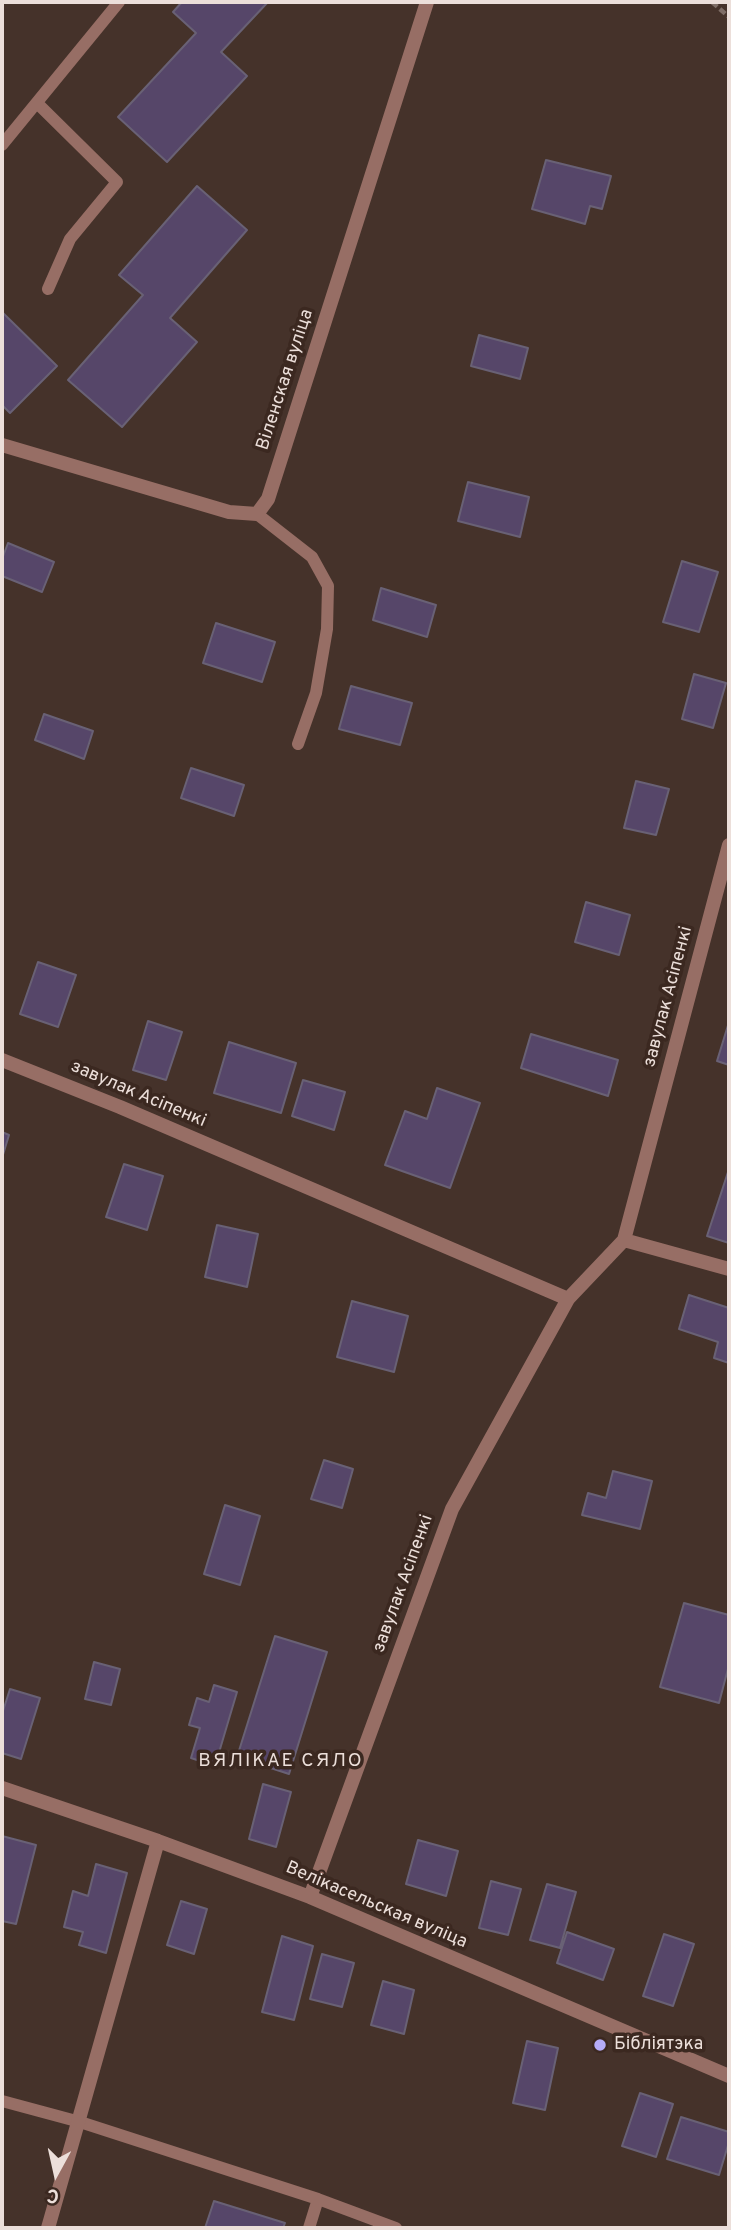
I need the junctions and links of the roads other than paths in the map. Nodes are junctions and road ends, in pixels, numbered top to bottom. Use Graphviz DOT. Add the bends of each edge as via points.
graph roads {
  1 [pos="118,2"];
  2 [pos="427,2"];
  3 [pos="37,104"];
  4 [pos="2,145"];
  5 [pos="48,289"];
  6 [pos="2,445"];
  7 [pos="257,514"];
  8 [pos="298,744"];
  9 [pos="729,845"];
  10 [pos="2,1060"];
  11 [pos="624,1240"];
  12 [pos="729,1269"];
  13 [pos="568,1299"];
  14 [pos="2,1788"];
  15 [pos="158,1842"];
  16 [pos="310,1897"];
  17 [pos="729,2076"];
  18 [pos="2,2101"];
  19 [pos="80,2122"];
  20 [pos="318,2199"];
  21 [pos="48,2228"];
  22 [pos="309,2228"];
  23 [pos="396,2228"];
  1 -- 3 [label="lane"];
  2 -- 7 [label="street, Віленская вуліца" via="268,499"];
  3 -- 4 [label="lane"];
  3 -- 5 [label="lane" via="117,182 70,239"];
  6 -- 7 [label="street" via="229,512"];
  7 -- 8 [label="lane" via="312,557 328,586 327,629 316,693"];
  9 -- 11 [label="street, завулак Асіпенкі"];
  10 -- 13 [label="street, завулак Асіпенкі"];
  11 -- 12 [label="street"];
  11 -- 13 [label="street, завулак Асіпенкі"];
  13 -- 16 [label="street, завулак Асіпенкі" via="452,1509"];
  14 -- 15 [label="street, Велікасельская вуліца"];
  15 -- 16 [label="street, Велікасельская вуліца"];
  15 -- 19 [label="street"];
  16 -- 17 [label="street, Велікасельская вуліца"];
  18 -- 19 [label="lane"];
  19 -- 20 [label="lane"];
  19 -- 21 [label="street"];
  20 -- 22 [label="lane"];
  20 -- 23 [label="lane"];
}
